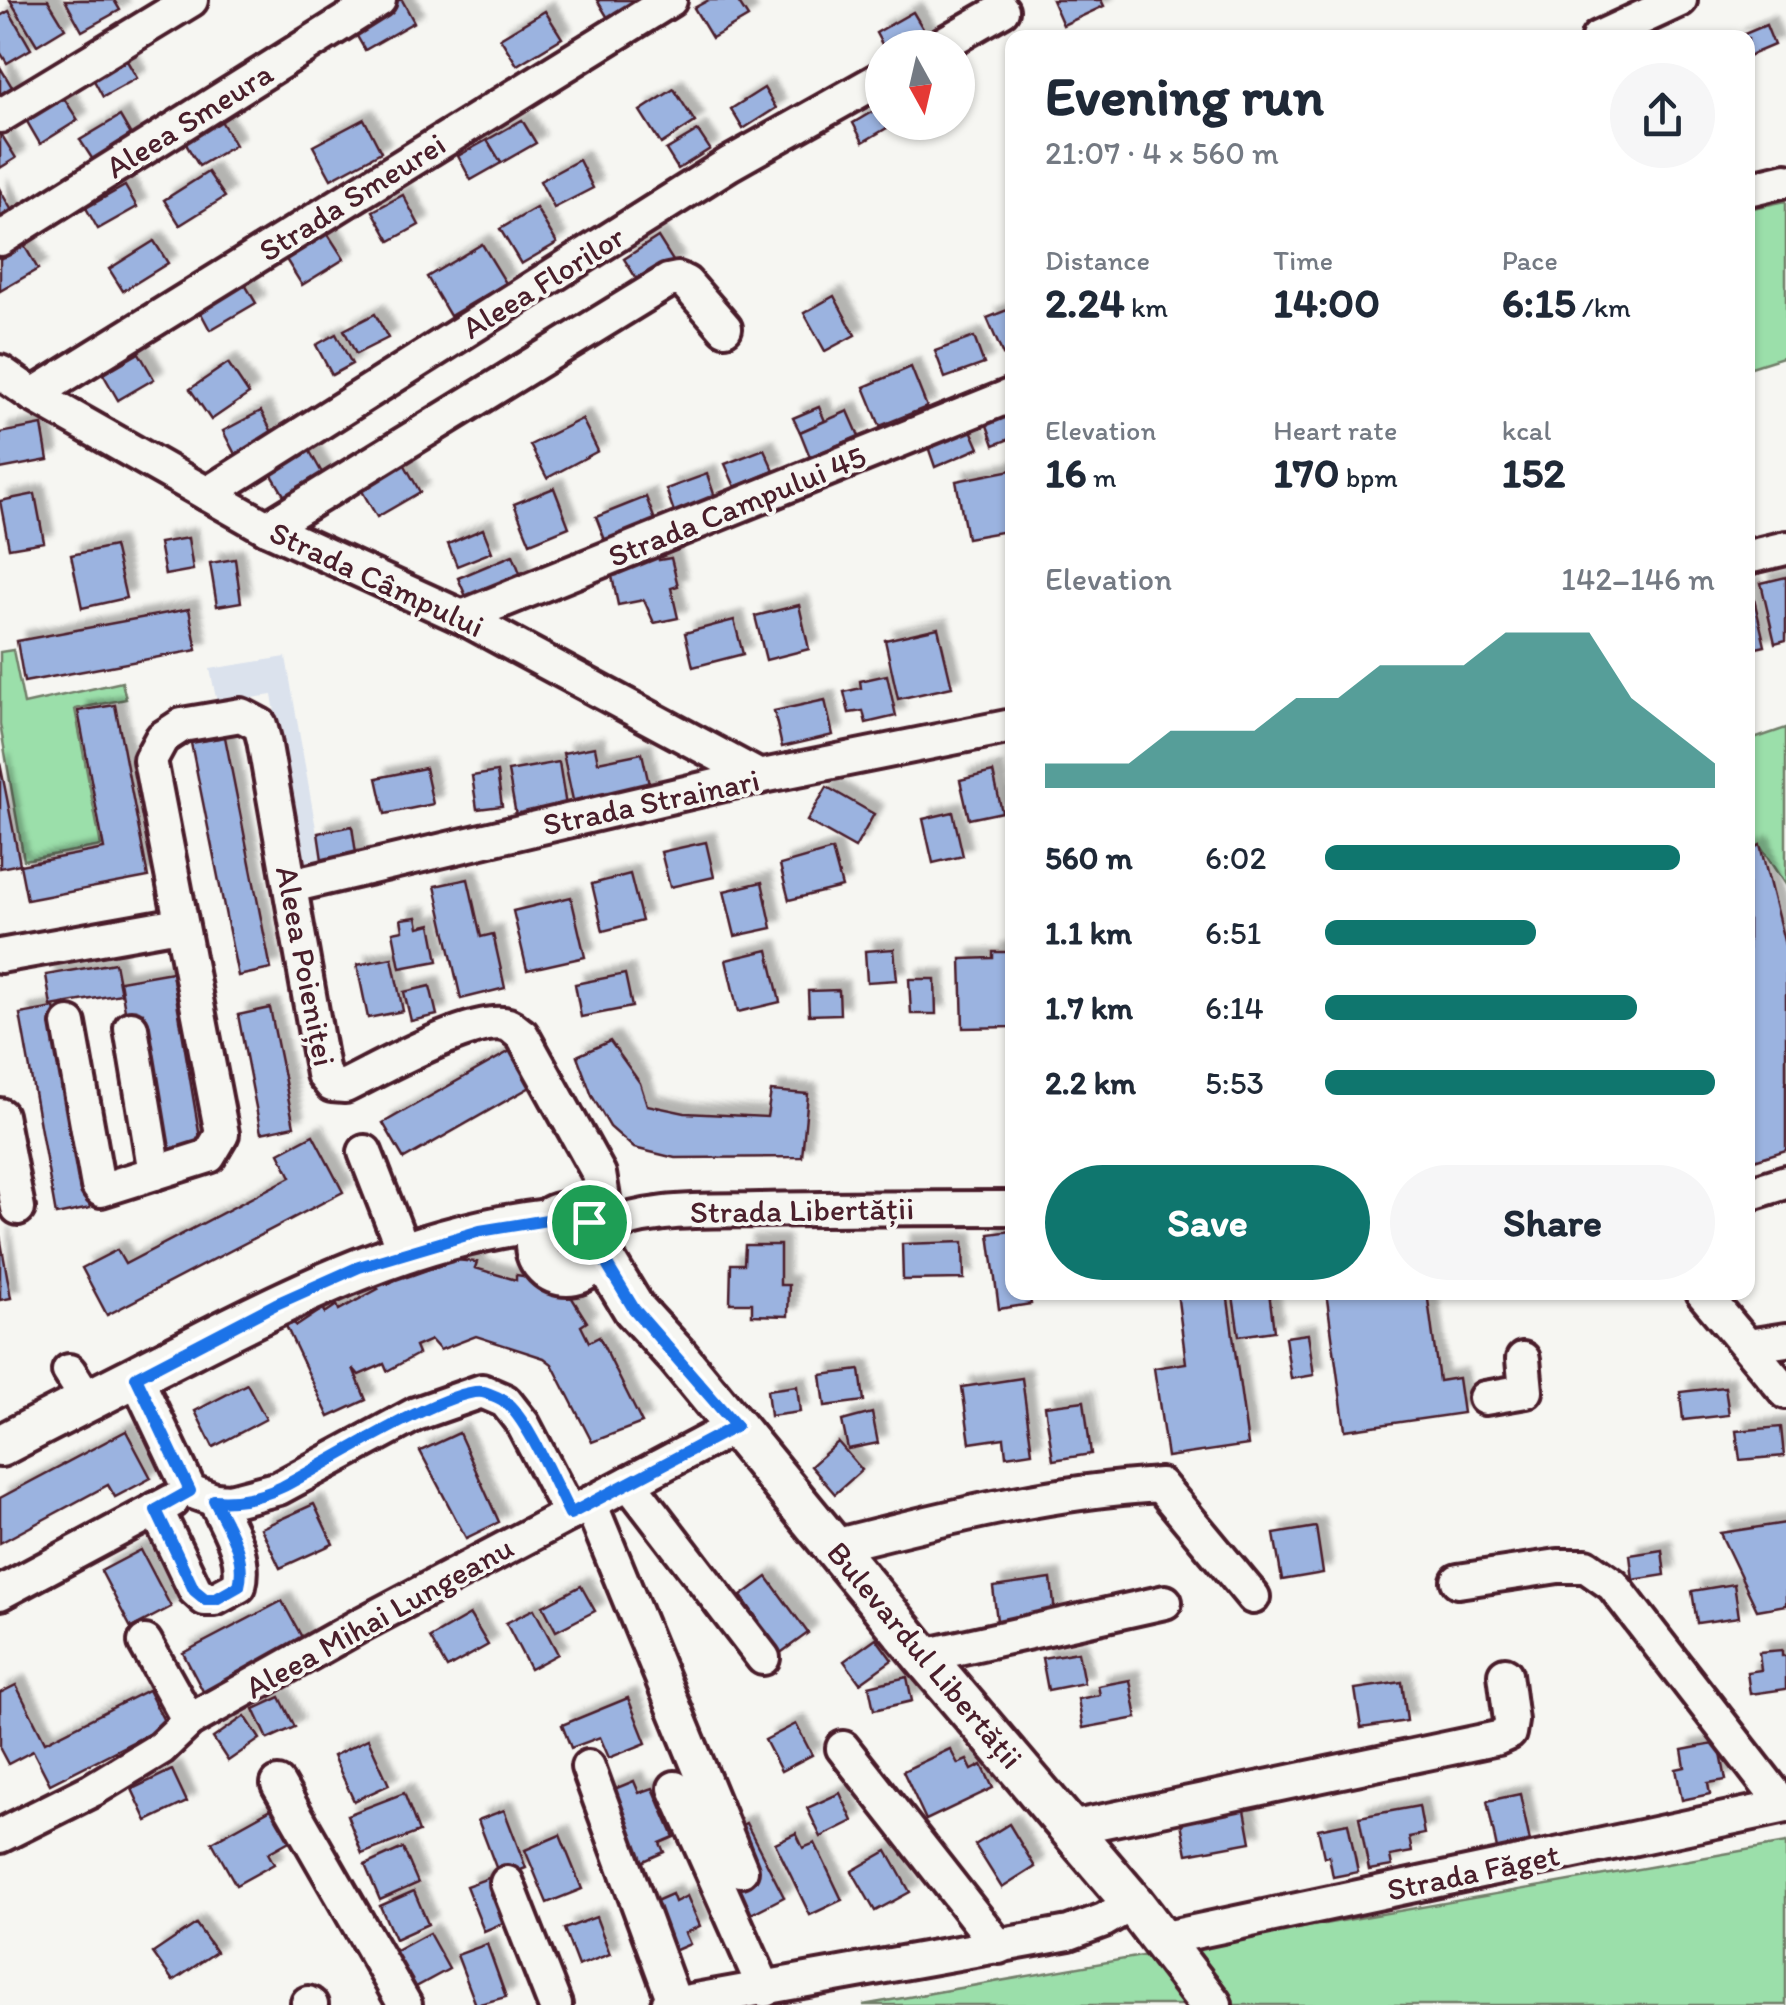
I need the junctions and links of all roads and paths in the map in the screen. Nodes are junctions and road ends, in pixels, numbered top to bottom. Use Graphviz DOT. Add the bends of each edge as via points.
graph roads {
  1 [pos="191,0"];
  2 [pos="379,0"];
  3 [pos="670,0"];
  4 [pos="1680,0"];
  5 [pos="1002,10"];
  6 [pos="967,30"];
  7 [pos="1615,30"];
  8 [pos="865,88"];
  9 [pos="0,116"];
  10 [pos="1786,180"];
  11 [pos="1755,187"];
  12 [pos="0,240"];
  13 [pos="725,328"];
  14 [pos="0,372"];
  15 [pos="33,395"];
  16 [pos="1005,398"];
  17 [pos="207,494"];
  18 [pos="267,528"];
  19 [pos="1786,548"];
  20 [pos="1755,555"];
  21 [pos="462,616"];
  22 [pos="1005,727"];
  23 [pos="760,777"];
  24 [pos="291,886"];
  25 [pos="179,924"];
  26 [pos="0,956"];
  27 [pos="70,1024"];
  28 [pos="131,1028"];
  29 [pos="0,1115"];
  30 [pos="366,1152"];
  31 [pos="155,1173"];
  32 [pos="1786,1182"];
  33 [pos="1755,1192"];
  34 [pos="18,1208"];
  35 [pos="1005,1208"];
  36 [pos="418,1248"];
  37 [pos="579,1248"];
  38 [pos="1709,1300"];
  39 [pos="1786,1340"];
  40 [pos="1748,1346"];
  41 [pos="1522,1359"];
  42 [pos="136,1377"];
  43 [pos="1786,1392"];
  44 [pos="1486,1398"];
  45 [pos="736,1426"];
  46 [pos="0,1446"];
  47 [pos="629,1483"];
  48 [pos="202,1496"];
  49 [pos="580,1508"];
  50 [pos="156,1510"];
  51 [pos="834,1546"];
  52 [pos="1458,1581"];
  53 [pos="0,1593"];
  54 [pos="1253,1597"];
  55 [pos="1164,1602"];
  56 [pos="145,1642"];
  57 [pos="923,1656"];
  58 [pos="763,1658"];
  59 [pos="1505,1674"];
  60 [pos="189,1722"];
  61 [pos="843,1748"];
  62 [pos="588,1768"];
  63 [pos="278,1784"];
  64 [pos="674,1788"];
  65 [pos="1785,1806"];
  66 [pos="1070,1828"];
  67 [pos="0,1836"];
  68 [pos="741,1870"];
  69 [pos="507,1883"];
  70 [pos="1134,1903"];
  71 [pos="1161,1938"];
  72 [pos="999,1947"];
  73 [pos="765,1990"];
  74 [pos="672,2004"];
  75 [pos="404,2005"];
  76 [pos="555,2005"];
  77 [pos="1211,2005"];
  1 -- 9 [label="street"];
  2 -- 12 [label="street, Aleea Smeura"];
  3 -- 15 [label="street, Strada Smeurei"];
  4 -- 7 [label="street"];
  5 -- 6 [label="street"];
  8 -- 17 [label="street, Aleea Florilor" via="729,164"];
  10 -- 11 [label="street"];
  13 -- 18 [label="street" via="686,283 668,281"];
  14 -- 15 [label="street, Strada Câmpului"];
  15 -- 17 [label="street, Strada Câmpului"];
  16 -- 21 [label="street, Strada Campului 45"];
  17 -- 18 [label="street, Strada Câmpului"];
  18 -- 21 [label="street, Strada Câmpului"];
  19 -- 20 [label="street"];
  21 -- 23 [label="street, Strada Câmpului"];
  22 -- 23 [label="street, Strada Strainari"];
  23 -- 24 [label="street, Strada Strainari"];
  24 -- 25 [label="street, Aleea Poieniței" via="260,726 241,714 182,726 162,738 150,760"];
  24 -- 37 [label="street, Aleea Poieniței" via="323,1074 332,1085 346,1086 481,1025 508,1025 522,1034 599,1174 603,1198"];
  25 -- 26 [label="street"];
  25 -- 31 [label="street" via="222,1134 210,1156"];
  27 -- 31 [label="street" via="98,1186 110,1189"];
  28 -- 31 [label="street"];
  29 -- 34 [label="street"];
  30 -- 36 [label="street"];
  32 -- 33 [label="street"];
  35 -- 37 [label="street, Strada Libertății" via="629,1217"];
  36 -- 37 [label="main road"];
  36 -- 37 [label="main road" via="547,1220 535,1246"];
  36 -- 42 [label="main road" via="302,1292"];
  37 -- 45 [label="main road, Bulevardul Libertății"];
  38 -- 40 [label="street"];
  39 -- 40 [label="street"];
  40 -- 43 [label="street"];
  41 -- 44 [label="street" via="1526,1390"];
  42 -- 46 [label="main road" via="78,1386"];
  42 -- 48 [label="street"];
  45 -- 47 [label="street, Aleea Mihai Lungeanu"];
  45 -- 51 [label="main road, Bulevardul Libertății"];
  47 -- 49 [label="street, Aleea Mihai Lungeanu"];
  47 -- 58 [label="street"];
  48 -- 49 [label="street" via="245,1499 278,1488 416,1414 482,1392 505,1401"];
  48 -- 50 [label="street"];
  48 -- 50 [label="street" via="241,1560 239,1586 216,1599 194,1590"];
  49 -- 60 [label="street, Aleea Mihai Lungeanu"];
  49 -- 68 [label="street"];
  50 -- 53 [label="street"];
  51 -- 54 [label="street" via="1087,1490 1160,1485"];
  51 -- 57 [label="main road, Bulevardul Libertății"];
  52 -- 65 [label="street" via="1586,1566 1612,1586"];
  55 -- 57 [label="street"];
  56 -- 60 [label="street"];
  57 -- 66 [label="main road, Bulevardul Libertății"];
  59 -- 66 [label="street" via="1511,1721 1509,1734 1498,1738"];
  60 -- 67 [label="street, Aleea Mihai Lungeanu" via="92,1790"];
  61 -- 72 [label="street"];
  62 -- 74 [label="street"];
  63 -- 75 [label="street"];
  64 -- 73 [label="street"];
  65 -- 71 [label="street, Strada Făget"];
  66 -- 70 [label="main road, Bulevardul Libertății"];
  69 -- 76 [label="street"];
  70 -- 71 [label="main road, Bulevardul Libertății"];
  70 -- 72 [label="street" via="1070,1932"];
  71 -- 77 [label="main road, Bulevardul Libertății"];
  72 -- 73 [label="street"];
  73 -- 74 [label="street"];
}
